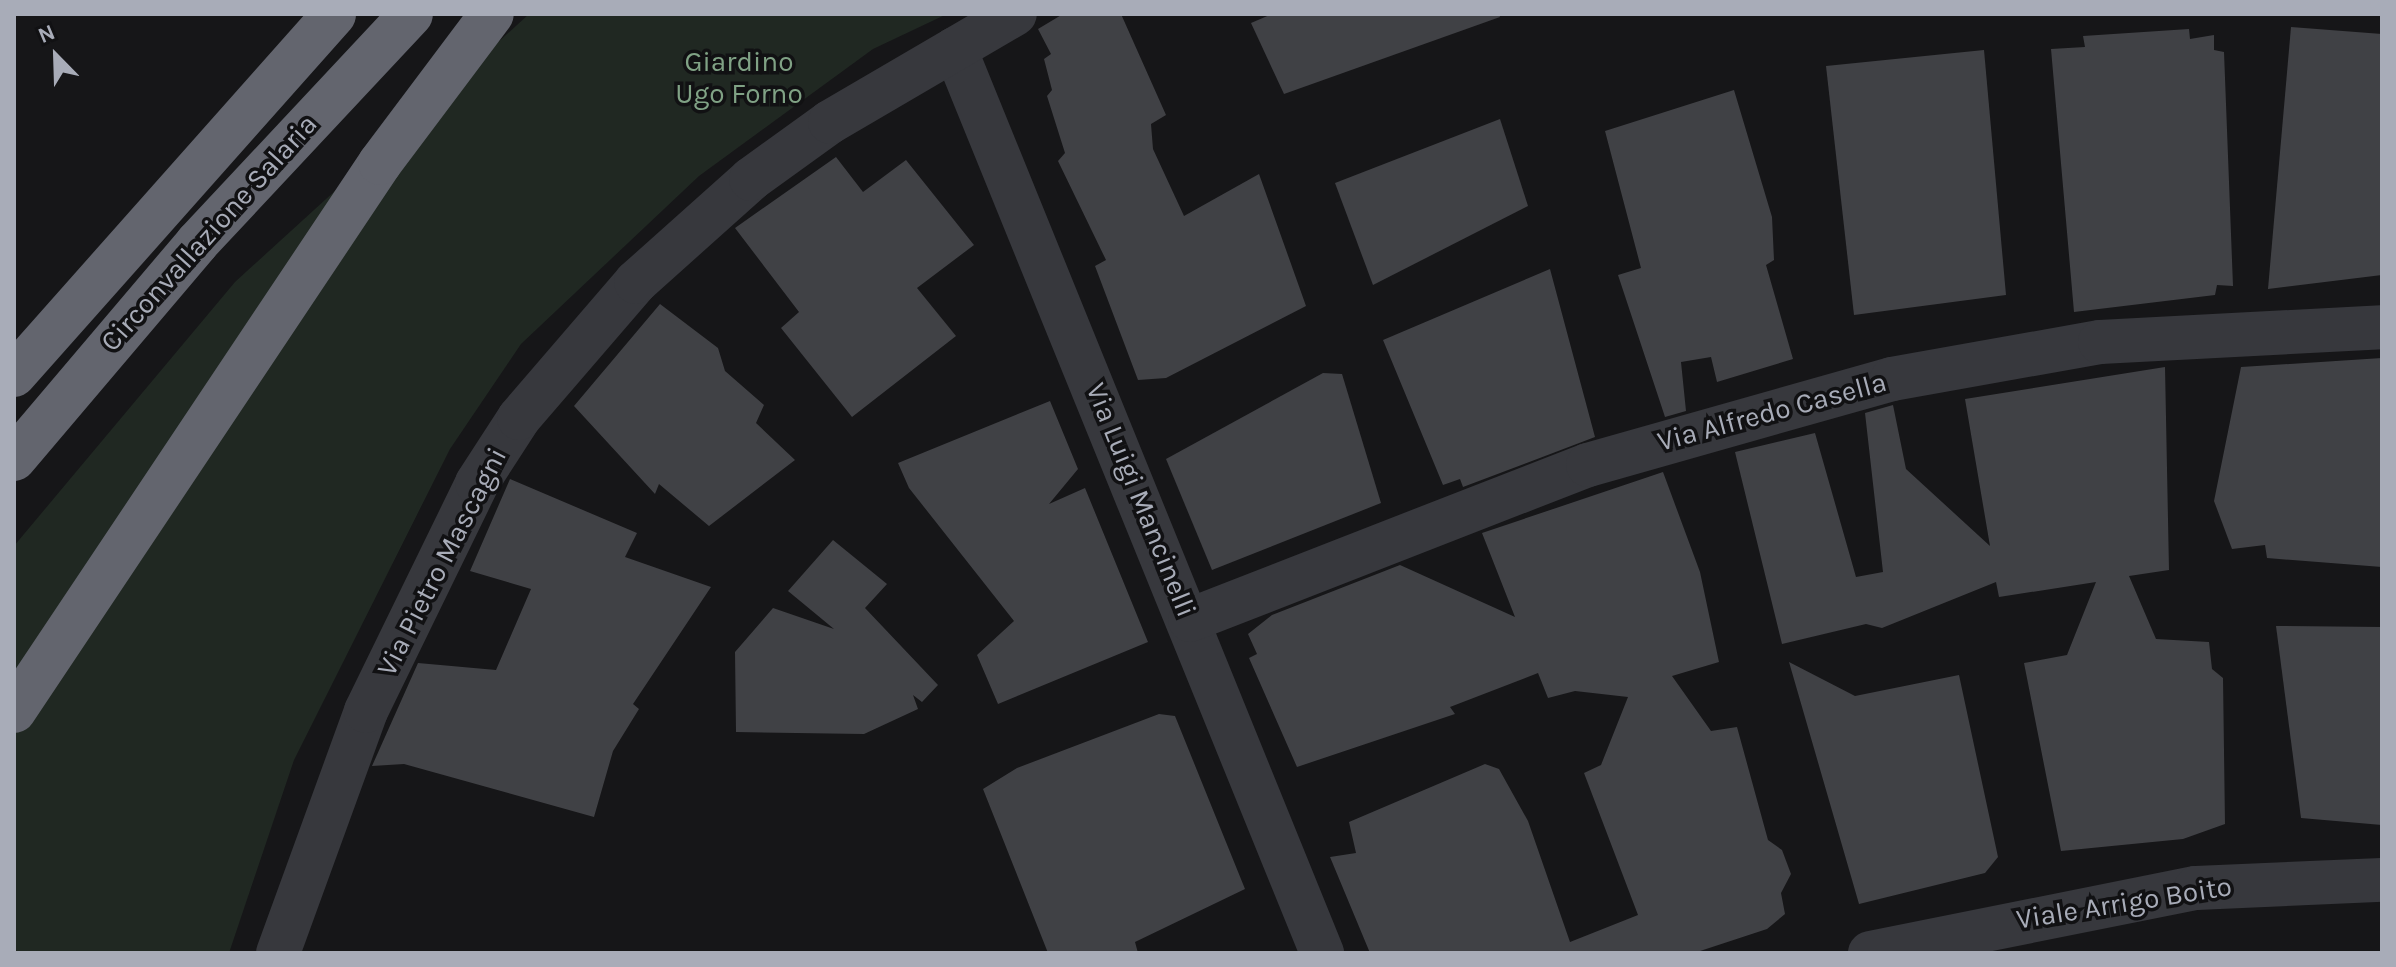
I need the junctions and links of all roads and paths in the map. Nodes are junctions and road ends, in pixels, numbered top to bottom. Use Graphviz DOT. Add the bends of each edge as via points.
graph roads {
  1 [pos="334,14"];
  2 [pos="411,14"];
  3 [pos="492,14"];
  4 [pos="1015,14"];
  5 [pos="955,49"];
  6 [pos="2382,327"];
  7 [pos="14,375"];
  8 [pos="14,459"];
  9 [pos="1190,620"];
  10 [pos="14,711"];
  11 [pos="2382,880"];
  12 [pos="278,953"];
  13 [pos="1322,953"];
  14 [pos="1870,953"];
  1 -- 7 [label="highway, Circonvallazione Salaria"];
  2 -- 8 [label="highway, Circonvallazione Salaria" via="197,243"];
  3 -- 10 [label="highway" via="380,163"];
  4 -- 5 [label="street, Via Pietro Mascagni"];
  5 -- 9 [label="street, Via Luigi Mancinelli"];
  5 -- 12 [label="street, Via Pietro Mascagni" via="830,122 740,189 610,309 519,418 477,483 366,711"];
  6 -- 9 [label="street, Via Alfredo Casella" via="2100,342 1892,379 1685,433 1531,485"];
  9 -- 13 [label="street, Via Luigi Mancinelli"];
  11 -- 14 [label="street, Viale Arrigo Boito" via="2196,888"];
}
